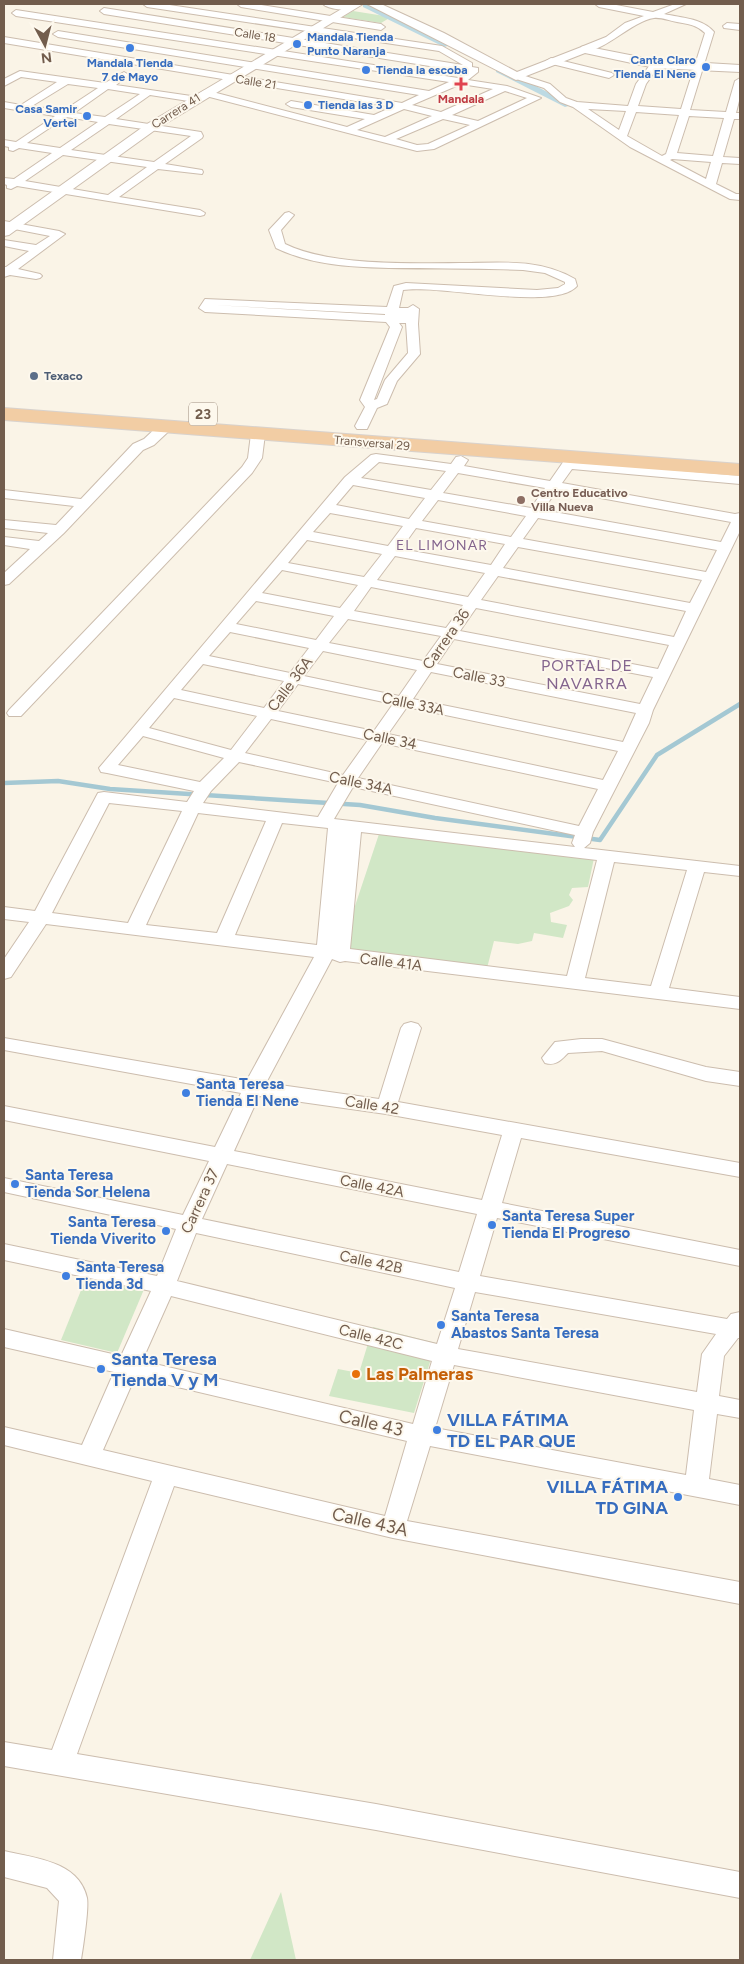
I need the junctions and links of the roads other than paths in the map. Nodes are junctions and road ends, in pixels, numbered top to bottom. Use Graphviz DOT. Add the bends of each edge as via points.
graph roads {
  1 [pos="117,4"];
  2 [pos="146,4"];
  3 [pos="242,4"];
  4 [pos="327,4"];
  5 [pos="373,4"];
  6 [pos="599,4"];
  7 [pos="660,4"];
  8 [pos="354,5"];
  9 [pos="678,5"];
  10 [pos="104,11"];
  11 [pos="5,16"];
  12 [pos="221,16"];
  13 [pos="655,16"];
  14 [pos="332,19"];
  15 [pos="83,22"];
  16 [pos="727,26"];
  17 [pos="201,27"];
  18 [pos="740,27"];
  19 [pos="389,28"];
  20 [pos="314,30"];
  21 [pos="412,32"];
  22 [pos="58,34"];
  23 [pos="180,38"];
  24 [pos="4,40"];
  25 [pos="294,41"];
  26 [pos="401,43"];
  27 [pos="34,46"];
  28 [pos="584,49"];
  29 [pos="157,51"];
  30 [pos="274,52"];
  31 [pos="383,55"];
  32 [pos="551,61"];
  33 [pos="136,63"];
  34 [pos="654,64"];
  35 [pos="251,66"];
  36 [pos="699,66"];
  37 [pos="364,67"];
  38 [pos="474,68"];
  39 [pos="740,69"];
  40 [pos="124,75"];
  41 [pos="609,75"];
  42 [pos="516,76"];
  43 [pos="170,78"];
  44 [pos="231,78"];
  45 [pos="67,80"];
  46 [pos="344,81"];
  47 [pos="740,81"];
  48 [pos="460,82"];
  49 [pos="4,83"];
  50 [pos="107,86"];
  51 [pos="504,88"];
  52 [pos="206,90"];
  53 [pos="149,92"];
  54 [pos="324,93"];
  55 [pos="430,94"];
  56 [pos="4,105"];
  57 [pos="576,105"];
  58 [pos="304,106"];
  59 [pos="403,106"];
  60 [pos="22,108"];
  61 [pos="632,108"];
  62 [pos="684,112"];
  63 [pos="64,114"];
  64 [pos="289,115"];
  65 [pos="735,115"];
  66 [pos="442,116"];
  67 [pos="376,118"];
  68 [pos="107,120"];
  69 [pos="478,124"];
  70 [pos="151,127"];
  71 [pos="348,130"];
  72 [pos="622,136"];
  73 [pos="386,140"];
  74 [pos="4,143"];
  75 [pos="18,145"];
  76 [pos="62,151"];
  77 [pos="4,154"];
  78 [pos="671,156"];
  79 [pos="106,158"];
  80 [pos="660,160"];
  81 [pos="719,160"];
  82 [pos="740,162"];
  83 [pos="155,166"];
  84 [pos="198,172"];
  85 [pos="4,181"];
  86 [pos="15,183"];
  87 [pos="710,186"];
  88 [pos="61,190"];
  89 [pos="4,191"];
  90 [pos="737,197"];
  91 [pos="110,198"];
  92 [pos="161,202"];
  93 [pos="200,213"];
  94 [pos="289,214"];
  95 [pos="146,215"];
  96 [pos="7,227"];
  97 [pos="59,234"];
  98 [pos="4,243"];
  99 [pos="37,249"];
  100 [pos="5,272"];
  101 [pos="36,276"];
  102 [pos="423,287"];
  103 [pos="301,310"];
  104 [pos="391,315"];
  105 [pos="411,316"];
  106 [pos="4,398"];
  107 [pos="372,406"];
  108 [pos="4,414"];
  109 [pos="362,426"];
  110 [pos="165,427"];
  111 [pos="258,434"];
  112 [pos="468,450"];
  113 [pos="740,453"];
  114 [pos="376,458"];
  115 [pos="570,461"];
  116 [pos="455,468"];
  117 [pos="740,470"];
  118 [pos="350,480"];
  119 [pos="740,480"];
  120 [pos="553,486"];
  121 [pos="4,494"];
  122 [pos="434,495"];
  123 [pos="84,503"];
  124 [pos="327,508"];
  125 [pos="534,513"];
  126 [pos="740,518"];
  127 [pos="413,523"];
  128 [pos="4,524"];
  129 [pos="59,530"];
  130 [pos="304,535"];
  131 [pos="4,542"];
  132 [pos="514,542"];
  133 [pos="42,546"];
  134 [pos="725,547"];
  135 [pos="391,551"];
  136 [pos="278,565"];
  137 [pos="494,570"];
  138 [pos="6,577"];
  139 [pos="710,577"];
  140 [pos="368,582"];
  141 [pos="252,596"];
  142 [pos="472,602"];
  143 [pos="695,608"];
  144 [pos="344,613"];
  145 [pos="226,627"];
  146 [pos="450,634"];
  147 [pos="678,642"];
  148 [pos="319,646"];
  149 [pos="199,659"];
  150 [pos="427,667"];
  151 [pos="662,674"];
  152 [pos="294,679"];
  153 [pos="170,693"];
  154 [pos="403,702"];
  155 [pos="645,710"];
  156 [pos="15,713"];
  157 [pos="268,713"];
  158 [pos="139,730"];
  159 [pos="378,737"];
  160 [pos="627,748"];
  161 [pos="235,756"];
  162 [pos="348,780"];
  163 [pos="610,786"];
  164 [pos="198,798"];
  165 [pos="276,817"];
  166 [pos="338,824"];
  167 [pos="584,832"];
  168 [pos="578,852"];
  169 [pos="607,855"];
  170 [pos="697,866"];
  171 [pos="740,870"];
  172 [pos="4,913"];
  173 [pos="41,918"];
  174 [pos="134,930"];
  175 [pos="223,941"];
  176 [pos="333,955"];
  177 [pos="4,971"];
  178 [pos="574,984"];
  179 [pos="658,994"];
  180 [pos="740,1004"];
  181 [pos="411,1028"];
  182 [pos="4,1044"];
  183 [pos="552,1058"];
  184 [pos="740,1079"];
  185 [pos="253,1088"];
  186 [pos="386,1107"];
  187 [pos="4,1114"];
  188 [pos="513,1130"];
  189 [pos="221,1156"];
  190 [pos="740,1170"];
  191 [pos="4,1186"];
  192 [pos="489,1209"];
  193 [pos="189,1224"];
  194 [pos="4,1252"];
  195 [pos="740,1258"];
  196 [pos="467,1282"];
  197 [pos="164,1286"];
  198 [pos="738,1326"];
  199 [pos="4,1338"];
  200 [pos="445,1355"];
  201 [pos="129,1366"];
  202 [pos="707,1404"];
  203 [pos="740,1409"];
  204 [pos="421,1435"];
  205 [pos="4,1436"];
  206 [pos="89,1455"];
  207 [pos="166,1474"];
  208 [pos="696,1488"];
  209 [pos="740,1495"];
  210 [pos="393,1528"];
  211 [pos="740,1593"];
  212 [pos="4,1754"];
  213 [pos="60,1764"];
  214 [pos="4,1864"];
  215 [pos="740,1885"];
  216 [pos="67,1960"];
  1 -- 10 [label="street"];
  2 -- 12 [label="street"];
  3 -- 12 [label="street"];
  3 -- 14 [label="street"];
  4 -- 8 [label="street"];
  5 -- 42 [label="street"];
  6 -- 13 [label="street"];
  7 -- 9 [label="street"];
  8 -- 14 [label="street, Carrera 41"];
  9 -- 13 [label="street"];
  10 -- 15 [label="street"];
  10 -- 17 [label="street, Calle 18"];
  11 -- 15 [label="street" via="16,13"];
  12 -- 17 [label="street"];
  12 -- 20 [label="street"];
  13 -- 28 [label="street" via="628,25 609,39"];
  13 -- 36 [label="street" via="701,24 708,29 710,32"];
  14 -- 19 [label="street"];
  14 -- 20 [label="street, Carrera 41"];
  15 -- 22 [label="street"];
  15 -- 23 [label="street"];
  16 -- 18 [label="street"];
  17 -- 23 [label="street"];
  17 -- 25 [label="street, Calle 18"];
  20 -- 25 [label="street, Carrera 41"];
  20 -- 26 [label="street"];
  21 -- 26 [label="street"];
  22 -- 27 [label="street"];
  22 -- 29 [label="street"];
  23 -- 29 [label="street"];
  23 -- 30 [label="street"];
  24 -- 27 [label="street, Calle 21"];
  25 -- 30 [label="street, Carrera 41"];
  25 -- 31 [label="street, Calle 18"];
  26 -- 31 [label="street"];
  26 -- 38 [label="street" via="446,50"];
  27 -- 33 [label="street, Calle 21"];
  28 -- 32 [label="street"];
  28 -- 34 [label="street"];
  29 -- 33 [label="street"];
  29 -- 35 [label="street"];
  30 -- 35 [label="street, Carrera 41"];
  30 -- 37 [label="street"];
  31 -- 37 [label="street"];
  31 -- 38 [label="street, Calle 18"];
  32 -- 41 [label="street"];
  32 -- 42 [label="street"];
  33 -- 43 [label="street" via="134,72"];
  33 -- 44 [label="street, Calle 21"];
  34 -- 36 [label="street"];
  34 -- 61 [label="street" via="641,84"];
  35 -- 44 [label="street, Carrera 41"];
  35 -- 46 [label="street"];
  36 -- 39 [label="street"];
  36 -- 62 [label="street"];
  37 -- 46 [label="street"];
  37 -- 48 [label="street"];
  38 -- 48 [label="street" via="475,71"];
  40 -- 50 [label="street"];
  42 -- 57 [label="street" via="547,86 563,100"];
  44 -- 52 [label="street, Carrera 41"];
  44 -- 54 [label="street, Calle 21"];
  45 -- 49 [label="street" via="20,74"];
  45 -- 50 [label="street"];
  45 -- 60 [label="street"];
  46 -- 54 [label="street"];
  46 -- 55 [label="street"];
  47 -- 65 [label="street"];
  48 -- 51 [label="street"];
  48 -- 55 [label="street"];
  50 -- 53 [label="street"];
  50 -- 63 [label="street"];
  51 -- 66 [label="street"];
  51 -- 69 [label="street" via="536,98"];
  52 -- 53 [label="street"];
  52 -- 58 [label="street"];
  52 -- 64 [label="street"];
  52 -- 70 [label="street, Carrera 41"];
  53 -- 68 [label="street"];
  54 -- 58 [label="street"];
  54 -- 59 [label="street, Calle 21"];
  55 -- 59 [label="street"];
  56 -- 60 [label="street"];
  57 -- 61 [label="street"];
  57 -- 72 [label="street"];
  58 -- 64 [label="street"];
  58 -- 67 [label="street"];
  59 -- 66 [label="street, Calle 21"];
  59 -- 67 [label="street"];
  60 -- 63 [label="street"];
  61 -- 62 [label="street"];
  61 -- 72 [label="street"];
  62 -- 65 [label="street"];
  62 -- 78 [label="street"];
  63 -- 68 [label="street"];
  63 -- 75 [label="street"];
  64 -- 71 [label="street"];
  65 -- 81 [label="street"];
  66 -- 69 [label="street, Calle 21"];
  66 -- 73 [label="street"];
  67 -- 71 [label="street"];
  68 -- 70 [label="street"];
  68 -- 76 [label="street"];
  69 -- 73 [label="street" via="430,147 412,147"];
  70 -- 79 [label="street, Carrera 41"];
  70 -- 83 [label="street" via="198,136"];
  71 -- 73 [label="street"];
  72 -- 80 [label="street"];
  74 -- 75 [label="street"];
  75 -- 76 [label="street"];
  75 -- 77 [label="street"];
  76 -- 79 [label="street"];
  76 -- 86 [label="street"];
  78 -- 80 [label="street"];
  78 -- 81 [label="street"];
  79 -- 83 [label="street"];
  79 -- 88 [label="street, Carrera 41"];
  80 -- 87 [label="street"];
  81 -- 82 [label="street"];
  81 -- 87 [label="street"];
  83 -- 84 [label="street"];
  83 -- 91 [label="street"];
  85 -- 86 [label="street"];
  86 -- 88 [label="street"];
  86 -- 89 [label="street"];
  87 -- 90 [label="street"];
  88 -- 91 [label="street"];
  88 -- 96 [label="street, Carrera 41"];
  91 -- 92 [label="street"];
  92 -- 93 [label="street"];
  92 -- 95 [label="street"];
  94 -- 102 [label="street" via="274,230 276,238 280,246 302,256 328,261 529,268 561,274 571,281 571,286 561,291 537,294"];
  96 -- 97 [label="street"];
  97 -- 99 [label="street"];
  98 -- 99 [label="street"];
  99 -- 100 [label="street"];
  100 -- 101 [label="street"];
  102 -- 104 [label="street" via="398,288"];
  102 -- 105 [label="street"];
  103 -- 103 [label="street" via="208,301 205,308"];
  103 -- 104 [label="street"];
  104 -- 105 [label="street"];
  104 -- 107 [label="street" via="396,327 366,400"];
  105 -- 107 [label="street" via="414,354 391,380 382,401"];
  106 -- 109 [label="highway, Transversal 29 / 23"];
  107 -- 109 [label="street"];
  108 -- 110 [label="highway, Transversal 29 / 23"];
  109 -- 113 [label="highway, Transversal 29 / 23"];
  110 -- 111 [label="highway, Transversal 29 / 23"];
  110 -- 123 [label="street" via="149,442 138,447"];
  111 -- 112 [label="highway, Transversal 29 / 23"];
  111 -- 156 [label="street" via="255,458 248,470"];
  112 -- 115 [label="highway, Transversal 29 / 23"];
  112 -- 116 [label="street, Calle 36A"];
  114 -- 116 [label="street"];
  114 -- 118 [label="street"];
  115 -- 117 [label="highway, Transversal 29 / 23"];
  115 -- 119 [label="street"];
  115 -- 120 [label="street, Carrera 36"];
  116 -- 120 [label="street"];
  116 -- 122 [label="street, Calle 36A"];
  118 -- 122 [label="street"];
  118 -- 124 [label="street"];
  120 -- 125 [label="street, Carrera 36"];
  120 -- 126 [label="street"];
  121 -- 123 [label="street"];
  122 -- 125 [label="street"];
  122 -- 127 [label="street, Calle 36A"];
  123 -- 129 [label="street"];
  124 -- 127 [label="street"];
  124 -- 130 [label="street"];
  125 -- 132 [label="street, Carrera 36"];
  125 -- 134 [label="street"];
  126 -- 134 [label="street"];
  127 -- 132 [label="street"];
  127 -- 135 [label="street, Calle 36A"];
  128 -- 129 [label="street"];
  129 -- 133 [label="street"];
  130 -- 135 [label="street"];
  130 -- 136 [label="street"];
  131 -- 133 [label="street"];
  132 -- 137 [label="street, Carrera 36"];
  132 -- 139 [label="street"];
  133 -- 138 [label="street"];
  134 -- 139 [label="street"];
  135 -- 137 [label="street"];
  135 -- 140 [label="street, Calle 36A"];
  136 -- 140 [label="street"];
  136 -- 141 [label="street"];
  137 -- 142 [label="street, Carrera 36"];
  137 -- 143 [label="street"];
  139 -- 143 [label="street"];
  140 -- 142 [label="street"];
  140 -- 144 [label="street, Calle 36A"];
  141 -- 144 [label="street"];
  141 -- 145 [label="street"];
  142 -- 146 [label="street, Carrera 36"];
  142 -- 147 [label="street"];
  143 -- 147 [label="street"];
  144 -- 146 [label="street"];
  144 -- 148 [label="street, Calle 36A"];
  145 -- 148 [label="street, Calle 33"];
  145 -- 149 [label="street"];
  146 -- 150 [label="street, Carrera 36"];
  146 -- 151 [label="street"];
  147 -- 151 [label="street"];
  148 -- 150 [label="street, Calle 33"];
  148 -- 152 [label="street, Calle 36A"];
  149 -- 152 [label="street, Calle 33A"];
  149 -- 153 [label="street"];
  150 -- 154 [label="street, Carrera 36"];
  150 -- 155 [label="street, Calle 33"];
  151 -- 155 [label="street"];
  152 -- 154 [label="street, Calle 33A"];
  152 -- 157 [label="street, Calle 36A"];
  153 -- 157 [label="street, Calle 34"];
  153 -- 158 [label="street"];
  154 -- 159 [label="street, Carrera 36"];
  154 -- 160 [label="street, Calle 33A"];
  155 -- 160 [label="street"];
  157 -- 159 [label="street, Calle 34"];
  157 -- 161 [label="street, Calle 36A"];
  158 -- 161 [label="street, Calle 34A"];
  158 -- 164 [label="street" via="107,768"];
  159 -- 162 [label="street, Carrera 36"];
  159 -- 163 [label="street, Calle 34"];
  160 -- 163 [label="street"];
  161 -- 162 [label="street, Calle 34A"];
  161 -- 164 [label="street, Calle 36A"];
  162 -- 166 [label="street, Carrera 36"];
  162 -- 167 [label="street, Calle 34A"];
  163 -- 167 [label="street"];
  164 -- 165 [label="street"];
  164 -- 173 [label="street" via="104,797"];
  164 -- 174 [label="street, Calle 36A"];
  165 -- 166 [label="street"];
  165 -- 175 [label="street"];
  166 -- 168 [label="street"];
  166 -- 176 [label="street"];
  167 -- 168 [label="street"];
  168 -- 169 [label="street"];
  169 -- 170 [label="street"];
  169 -- 178 [label="street"];
  170 -- 171 [label="street"];
  170 -- 179 [label="street"];
  172 -- 173 [label="street, Calle 41A"];
  173 -- 174 [label="street, Calle 41A"];
  173 -- 177 [label="street"];
  174 -- 175 [label="street, Calle 41A"];
  175 -- 176 [label="street, Calle 41A"];
  176 -- 178 [label="street, Calle 41A"];
  176 -- 185 [label="street, Carrera 37"];
  178 -- 179 [label="street, Calle 41A"];
  179 -- 180 [label="street, Calle 41A"];
  181 -- 186 [label="street"];
  182 -- 185 [label="street, Calle 42"];
  183 -- 184 [label="street" via="562,1047 602,1045 706,1074"];
  185 -- 186 [label="street, Calle 42"];
  185 -- 189 [label="street, Carrera 37"];
  186 -- 188 [label="street, Calle 42"];
  187 -- 189 [label="street, Calle 42A"];
  188 -- 190 [label="street, Calle 42"];
  188 -- 192 [label="street"];
  189 -- 192 [label="street, Calle 42A"];
  189 -- 193 [label="street, Carrera 37"];
  191 -- 193 [label="street, Calle 42B"];
  192 -- 195 [label="street, Calle 42A"];
  192 -- 196 [label="street"];
  193 -- 196 [label="street, Calle 42B"];
  193 -- 197 [label="street, Carrera 37"];
  194 -- 197 [label="street, Calle 42C"];
  196 -- 198 [label="street, Calle 42B"];
  196 -- 200 [label="street"];
  197 -- 200 [label="street, Calle 42C"];
  197 -- 201 [label="street, Carrera 37"];
  198 -- 202 [label="street" via="713,1354"];
  199 -- 201 [label="street, Calle 43"];
  200 -- 202 [label="street, Calle 42C"];
  200 -- 204 [label="street"];
  201 -- 204 [label="street, Calle 43"];
  201 -- 206 [label="street, Carrera 37"];
  202 -- 203 [label="street, Calle 42C"];
  202 -- 208 [label="street"];
  204 -- 208 [label="street, Calle 43"];
  204 -- 210 [label="street"];
  205 -- 206 [label="street, Calle 43A"];
  206 -- 207 [label="street, Calle 43A"];
  207 -- 210 [label="street, Calle 43A"];
  207 -- 213 [label="street"];
  208 -- 209 [label="street, Calle 43"];
  210 -- 211 [label="street, Calle 43A"];
  212 -- 213 [label="street"];
  213 -- 215 [label="street" via="376,1817"];
  214 -- 216 [label="street" via="55,1876 67,1889 73,1899"];
}
